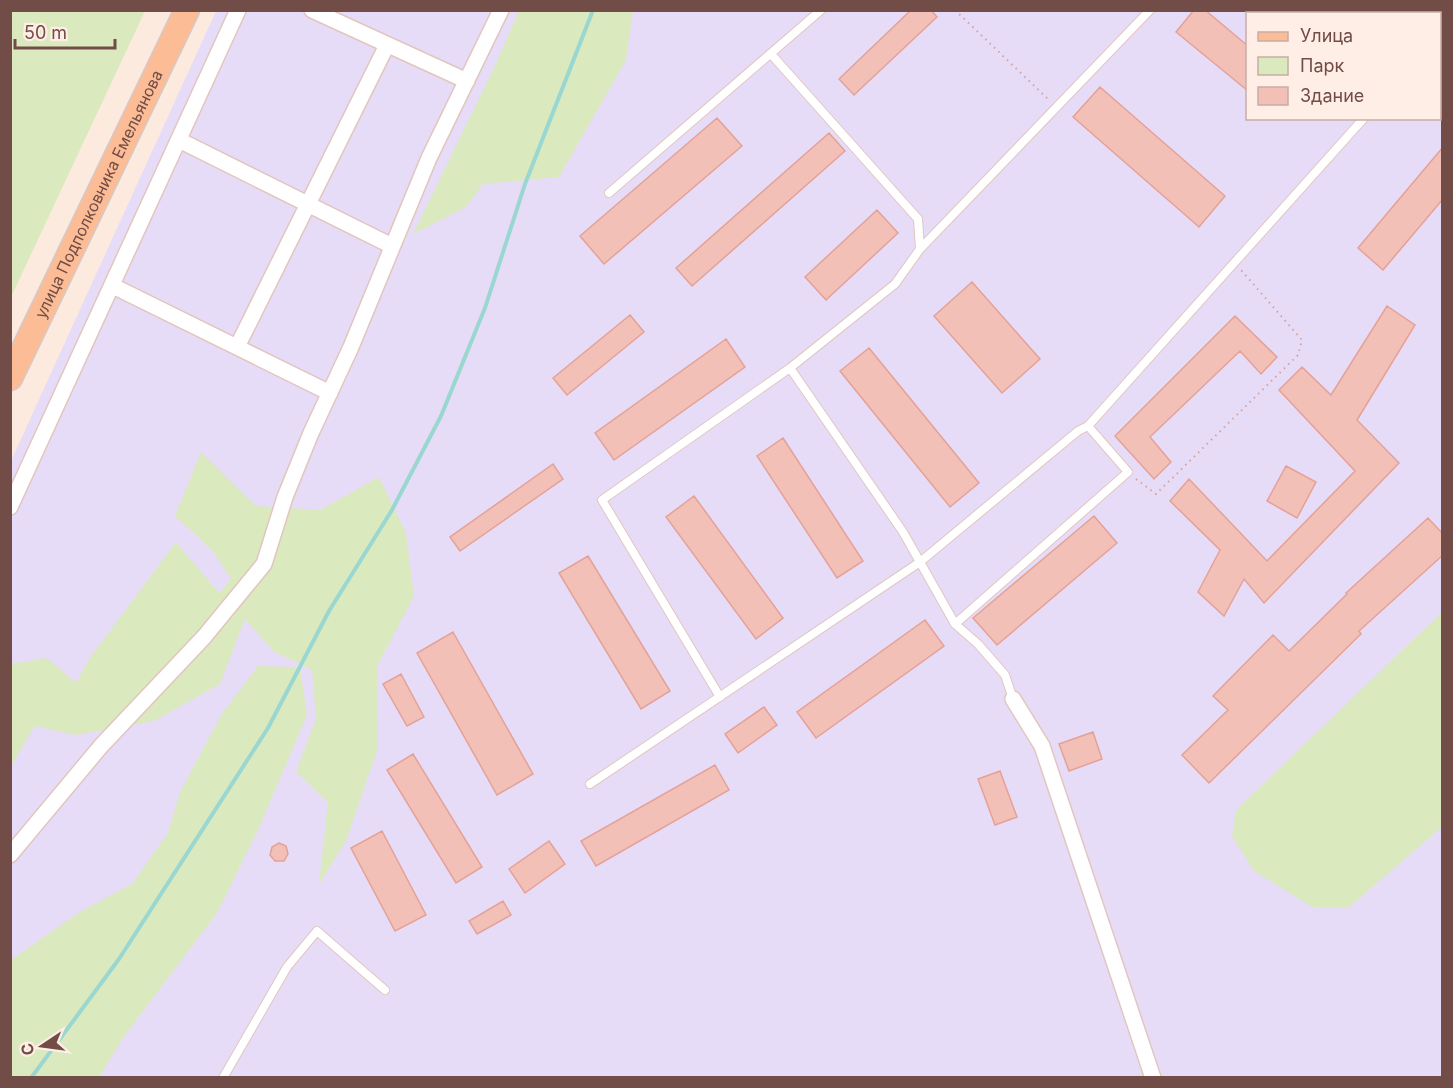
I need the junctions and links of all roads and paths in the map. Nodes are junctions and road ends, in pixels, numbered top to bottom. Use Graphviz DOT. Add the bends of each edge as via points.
graph roads {
  1 [pos="187,10"];
  2 [pos="238,10"];
  3 [pos="312,10"];
  4 [pos="501,10"];
  5 [pos="821,10"];
  6 [pos="954,10"];
  7 [pos="1150,10"];
  8 [pos="387,45"];
  9 [pos="771,54"];
  10 [pos="467,81"];
  11 [pos="1057,107"];
  12 [pos="1363,120"];
  13 [pos="179,140"];
  14 [pos="609,193"];
  15 [pos="308,204"];
  16 [pos="392,246"];
  17 [pos="920,249"];
  18 [pos="1235,263"];
  19 [pos="113,286"];
  20 [pos="237,347"];
  21 [pos="790,368"];
  22 [pos="10,378"];
  23 [pos="330,393"];
  24 [pos="1088,426"];
  25 [pos="1128,472"];
  26 [pos="10,507"];
  27 [pos="920,562"];
  28 [pos="955,624"];
  29 [pos="720,697"];
  30 [pos="1013,699"];
  31 [pos="590,784"];
  32 [pos="10,855"];
  33 [pos="385,990"];
  34 [pos="224,1077"];
  35 [pos="1153,1077"];
  1 -- 22 [label="main road, улица Подполковника Емельянова"];
  2 -- 13 [label="street"];
  3 -- 8 [label="street"];
  4 -- 10 [label="street"];
  5 -- 9 [label="lane"];
  6 -- 11 [label="path"];
  7 -- 11 [label="lane"];
  8 -- 10 [label="street"];
  8 -- 15 [label="street"];
  9 -- 14 [label="lane"];
  9 -- 17 [label="lane" via="918,219"];
  10 -- 16 [label="street"];
  11 -- 17 [label="lane"];
  12 -- 18 [label="lane"];
  13 -- 15 [label="street"];
  13 -- 19 [label="street"];
  15 -- 16 [label="street"];
  15 -- 20 [label="street"];
  16 -- 23 [label="street"];
  17 -- 21 [label="lane" via="895,284"];
  18 -- 24 [label="lane"];
  18 -- 25 [label="path" via="1302,340 1298,355 1156,494"];
  19 -- 20 [label="street"];
  19 -- 26 [label="street"];
  20 -- 23 [label="street"];
  21 -- 27 [label="lane"];
  21 -- 29 [label="lane" via="602,500"];
  23 -- 32 [label="street" via="285,496 264,564 204,637 101,746"];
  24 -- 25 [label="lane"];
  24 -- 27 [label="lane"];
  25 -- 28 [label="lane"];
  27 -- 28 [label="lane"];
  27 -- 29 [label="lane"];
  28 -- 30 [label="lane" via="1005,675"];
  29 -- 31 [label="lane"];
  30 -- 35 [label="street" via="1042,746"];
  33 -- 34 [label="lane" via="317,931 287,967"];
}
